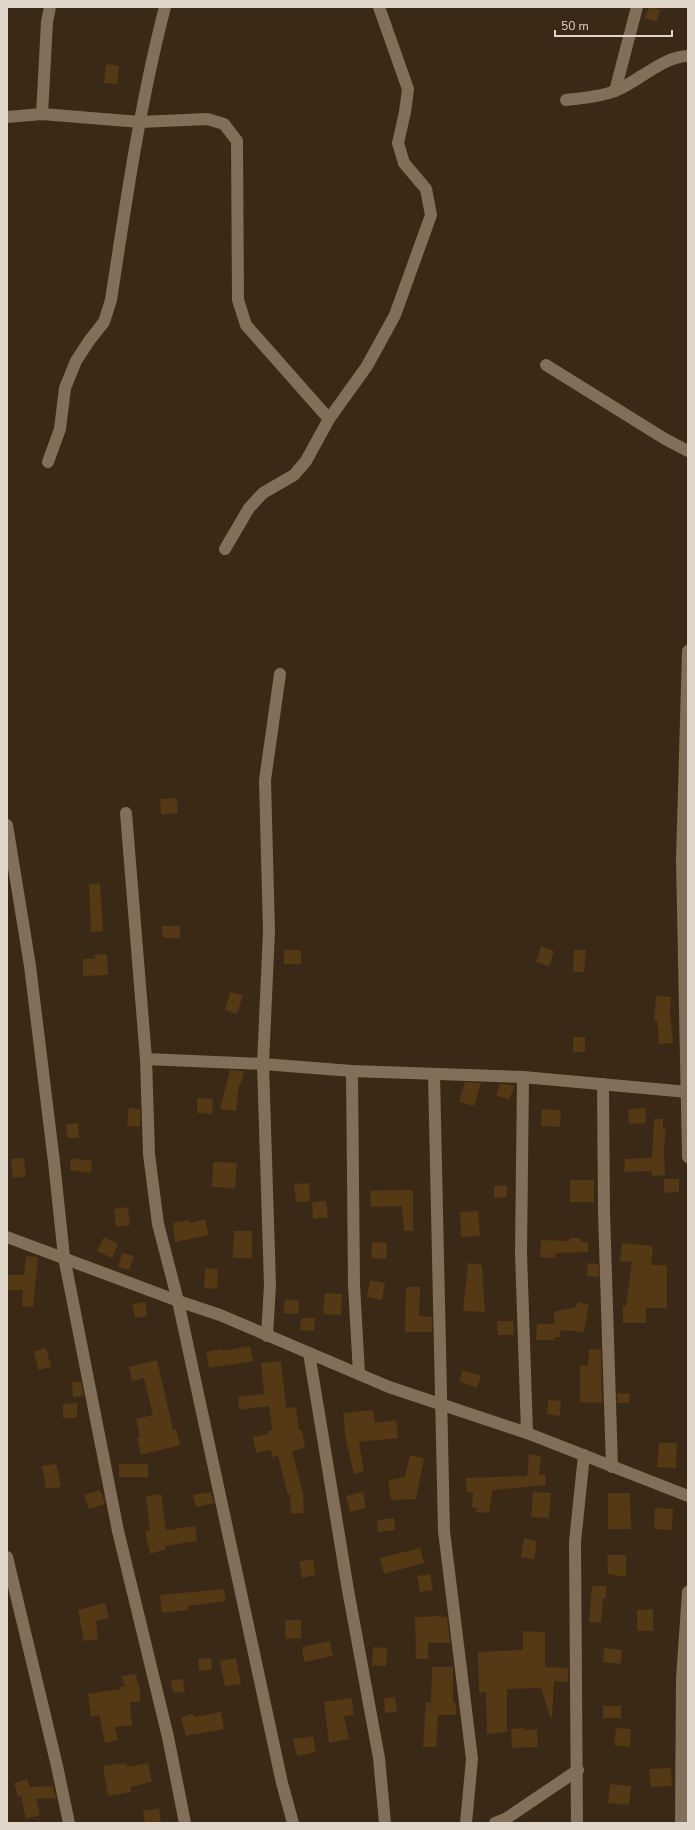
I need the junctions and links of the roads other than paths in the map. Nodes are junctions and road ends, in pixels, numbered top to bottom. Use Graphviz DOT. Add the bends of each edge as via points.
graph roads {
  1 [pos="50,7"];
  2 [pos="165,7"];
  3 [pos="379,7"];
  4 [pos="637,7"];
  5 [pos="688,56"];
  6 [pos="615,91"];
  7 [pos="566,100"];
  8 [pos="42,114"];
  9 [pos="7,117"];
  10 [pos="140,122"];
  11 [pos="546,365"];
  12 [pos="329,419"];
  13 [pos="688,451"];
  14 [pos="48,462"];
  15 [pos="225,549"];
  16 [pos="688,651"];
  17 [pos="280,674"];
  18 [pos="126,813"];
  19 [pos="7,825"];
  20 [pos="146,1059"];
  21 [pos="263,1064"];
  22 [pos="352,1071"];
  23 [pos="434,1074"];
  24 [pos="522,1077"];
  25 [pos="603,1084"];
  26 [pos="687,1092"];
  27 [pos="688,1158"];
  28 [pos="7,1237"];
  29 [pos="64,1257"];
  30 [pos="178,1301"];
  31 [pos="267,1336"];
  32 [pos="310,1353"];
  33 [pos="359,1374"];
  34 [pos="441,1404"];
  35 [pos="527,1433"];
  36 [pos="584,1455"];
  37 [pos="612,1467"];
  38 [pos="688,1496"];
  39 [pos="7,1557"];
  40 [pos="688,1592"];
  41 [pos="578,1770"];
  42 [pos="69,1823"];
  43 [pos="185,1823"];
  44 [pos="293,1823"];
  45 [pos="385,1823"];
  46 [pos="466,1823"];
  47 [pos="495,1823"];
  48 [pos="577,1823"];
  49 [pos="681,1823"];
  1 -- 8 [label="street"];
  2 -- 10 [label="street" via="152,57"];
  3 -- 12 [label="street" via="408,89 398,143 404,162 426,189 431,215 395,316 367,366"];
  4 -- 6 [label="street"];
  5 -- 6 [label="street" via="672,59"];
  6 -- 7 [label="street" via="589,98"];
  8 -- 9 [label="street"];
  8 -- 10 [label="street"];
  10 -- 12 [label="street" via="207,119 224,124 238,141 238,300 246,325"];
  10 -- 14 [label="street" via="111,300 104,322 76,361 65,388 60,429"];
  11 -- 13 [label="street" via="664,439"];
  12 -- 15 [label="street" via="306,461 294,475 263,493 249,508"];
  16 -- 26 [label="street" via="682,860"];
  17 -- 21 [label="street" via="265,780 269,932"];
  18 -- 20 [label="street"];
  19 -- 29 [label="street" via="30,966"];
  20 -- 21 [label="street"];
  20 -- 30 [label="street" via="149,1154 158,1224"];
  21 -- 22 [label="street"];
  21 -- 31 [label="street" via="270,1286"];
  22 -- 23 [label="street"];
  22 -- 33 [label="street" via="354,1285"];
  23 -- 24 [label="street"];
  23 -- 34 [label="street"];
  24 -- 25 [label="street"];
  24 -- 35 [label="street" via="522,1268"];
  25 -- 26 [label="street"];
  25 -- 37 [label="street" via="604,1212"];
  26 -- 27 [label="street"];
  28 -- 29 [label="street"];
  29 -- 30 [label="street"];
  29 -- 43 [label="street" via="118,1531 168,1738"];
  30 -- 31 [label="street" via="220,1315"];
  30 -- 44 [label="street" via="282,1783"];
  31 -- 32 [label="street"];
  32 -- 33 [label="street"];
  32 -- 45 [label="street" via="378,1758"];
  33 -- 34 [label="street"];
  34 -- 35 [label="street"];
  34 -- 46 [label="street" via="444,1531 472,1759"];
  35 -- 36 [label="street"];
  36 -- 37 [label="street"];
  36 -- 41 [label="street" via="575,1542"];
  37 -- 38 [label="street"];
  39 -- 42 [label="street"];
  40 -- 49 [label="street" via="682,1679"];
  41 -- 47 [label="street"];
  41 -- 48 [label="street"];
}
